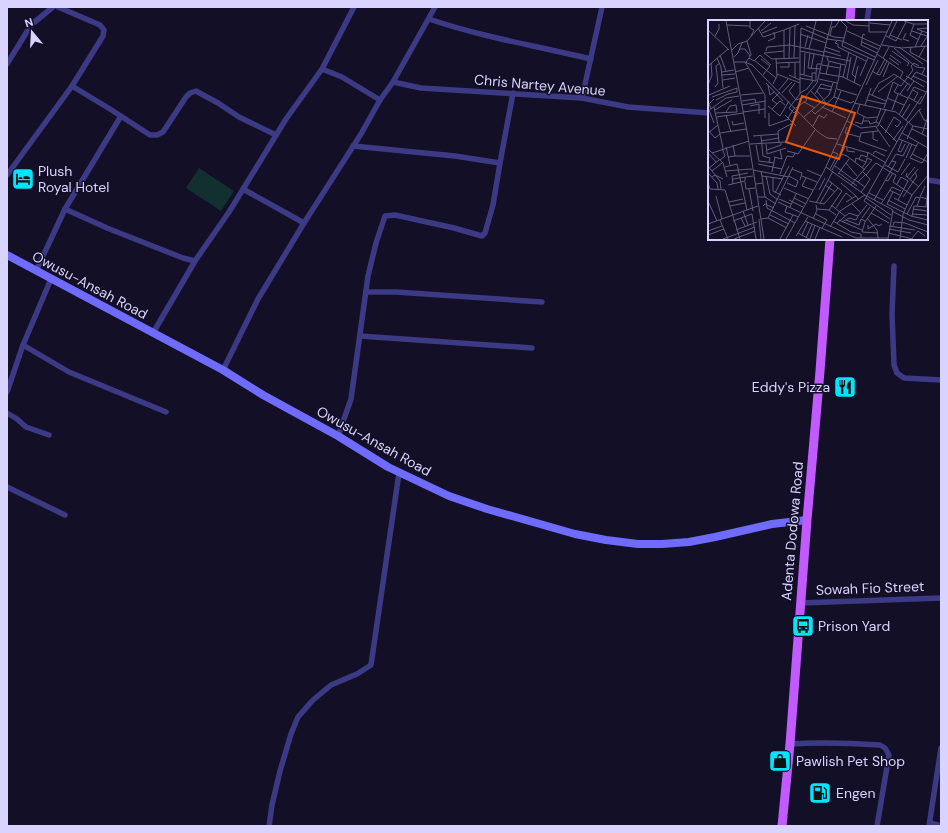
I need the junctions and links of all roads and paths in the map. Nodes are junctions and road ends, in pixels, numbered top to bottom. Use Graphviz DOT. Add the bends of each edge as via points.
graph roads {
  1 [pos="53,7"];
  2 [pos="58,7"];
  3 [pos="354,7"];
  4 [pos="435,7"];
  5 [pos="602,7"];
  6 [pos="851,7"];
  7 [pos="869,7"];
  8 [pos="430,19"];
  9 [pos="850,20"];
  10 [pos="867,20"];
  11 [pos="591,59"];
  12 [pos="7,64"];
  13 [pos="322,69"];
  14 [pos="393,82"];
  15 [pos="72,86"];
  16 [pos="513,94"];
  17 [pos="582,98"];
  18 [pos="380,100"];
  19 [pos="708,113"];
  20 [pos="120,116"];
  21 [pos="276,135"];
  22 [pos="353,146"];
  23 [pos="500,163"];
  24 [pos="7,175"];
  25 [pos="928,180"];
  26 [pos="941,182"];
  27 [pos="242,189"];
  28 [pos="65,209"];
  29 [pos="304,223"];
  30 [pos="830,240"];
  31 [pos="7,255"];
  32 [pos="195,261"];
  33 [pos="894,266"];
  34 [pos="36,271"];
  35 [pos="51,279"];
  36 [pos="366,292"];
  37 [pos="542,302"];
  38 [pos="153,333"];
  39 [pos="360,336"];
  40 [pos="23,345"];
  41 [pos="532,348"];
  42 [pos="222,370"];
  43 [pos="941,380"];
  44 [pos="7,392"];
  45 [pos="166,412"];
  46 [pos="7,413"];
  47 [pos="48,435"];
  48 [pos="338,436"];
  49 [pos="399,473"];
  50 [pos="7,487"];
  51 [pos="65,515"];
  52 [pos="807,520"];
  53 [pos="941,598"];
  54 [pos="800,602"];
  55 [pos="790,744"];
  56 [pos="941,748"];
  57 [pos="929,824"];
  58 [pos="269,826"];
  59 [pos="782,826"];
  60 [pos="877,826"];
  61 [pos="941,826"];
  1 -- 12 [label="street" via="31,25"];
  2 -- 15 [label="street" via="100,25 104,30 103,36"];
  3 -- 13 [label="street"];
  4 -- 8 [label="street"];
  5 -- 11 [label="street"];
  6 -- 9 [label="main road"];
  7 -- 10 [label="street"];
  8 -- 11 [label="street" via="449,26"];
  8 -- 14 [label="street"];
  11 -- 17 [label="street"];
  13 -- 18 [label="street" via="342,77"];
  13 -- 21 [label="street"];
  14 -- 16 [label="street, Chris Nartey Avenue" via="421,88"];
  14 -- 18 [label="street"];
  15 -- 20 [label="street"];
  15 -- 24 [label="street"];
  16 -- 17 [label="street, Chris Nartey Avenue"];
  16 -- 23 [label="street"];
  17 -- 19 [label="street, Chris Nartey Avenue" via="628,107"];
  18 -- 22 [label="street"];
  20 -- 21 [label="street" via="150,135 157,135 163,132 186,97 196,91 239,117"];
  20 -- 28 [label="street"];
  21 -- 27 [label="street"];
  22 -- 23 [label="street"];
  22 -- 29 [label="street"];
  23 -- 36 [label="street" via="493,205 484,235 395,215 385,216 376,243"];
  25 -- 26 [label="street"];
  27 -- 29 [label="street"];
  27 -- 32 [label="street"];
  28 -- 32 [label="street"];
  28 -- 34 [label="street"];
  29 -- 42 [label="street" via="258,299"];
  30 -- 52 [label="main road, Adenta Dodowa Road"];
  31 -- 34 [label="street, Owusu-Ansah Road"];
  32 -- 38 [label="street"];
  33 -- 43 [label="street" via="894,366 897,373 904,378"];
  34 -- 35 [label="street, Owusu-Ansah Road"];
  35 -- 38 [label="street, Owusu-Ansah Road"];
  35 -- 40 [label="street"];
  36 -- 37 [label="street"];
  36 -- 39 [label="street"];
  38 -- 42 [label="street, Owusu-Ansah Road"];
  39 -- 41 [label="street"];
  39 -- 48 [label="street" via="351,399"];
  40 -- 44 [label="street"];
  40 -- 45 [label="street" via="69,372"];
  42 -- 48 [label="street, Owusu-Ansah Road"];
  46 -- 47 [label="street" via="26,427"];
  48 -- 49 [label="street, Owusu-Ansah Road"];
  49 -- 52 [label="street, Owusu-Ansah Road" via="449,496 515,518 575,534 620,542 689,542 772,524"];
  49 -- 58 [label="street" via="371,665 331,685 298,717 290,734 280,771"];
  50 -- 51 [label="street"];
  52 -- 54 [label="main road, Adenta Dodowa Road"];
  53 -- 54 [label="street, Sowah Fio Street"];
  54 -- 55 [label="main road, Adenta Dodowa Road"];
  55 -- 59 [label="main road, Adenta Dodowa Road"];
  55 -- 60 [label="street" via="842,742 880,745 885,748 889,755"];
  56 -- 57 [label="street"];
  57 -- 61 [label="street"];
}
